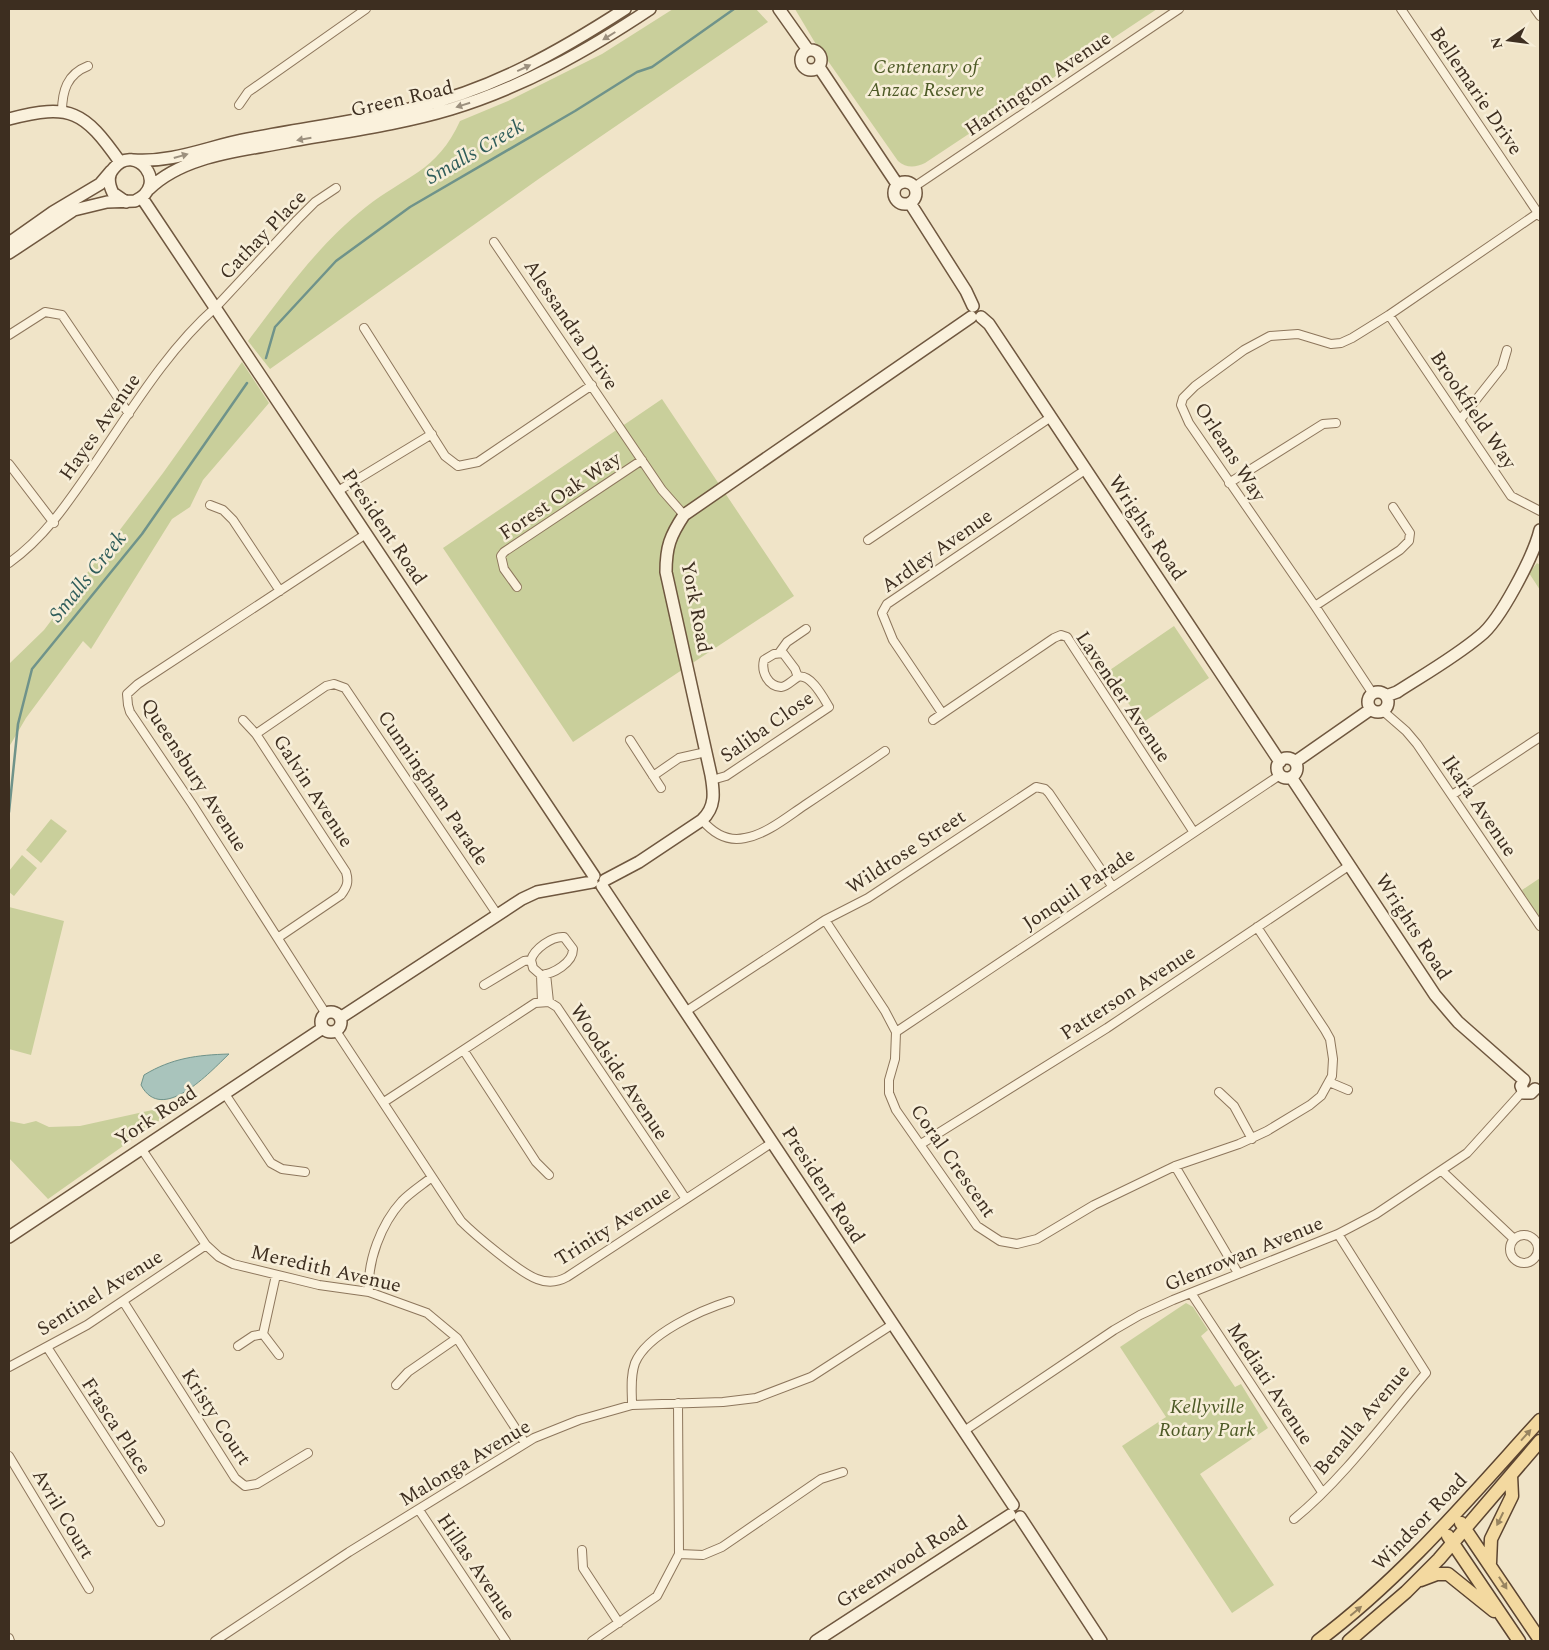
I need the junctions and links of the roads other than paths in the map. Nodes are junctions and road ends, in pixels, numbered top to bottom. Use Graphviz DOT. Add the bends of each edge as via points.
graph roads {
  1 [pos="366,9"];
  2 [pos="625,9"];
  3 [pos="650,9"];
  4 [pos="779,9"];
  5 [pos="1179,9"];
  6 [pos="1401,9"];
  7 [pos="1535,9"];
  8 [pos="1540,16"];
  9 [pos="88,66"];
  10 [pos="239,105"];
  11 [pos="62,112"];
  12 [pos="9,119"];
  13 [pos="133,160"];
  14 [pos="120,162"];
  15 [pos="111,171"];
  16 [pos="897,184"];
  17 [pos="914,187"];
  18 [pos="336,188"];
  19 [pos="146,194"];
  20 [pos="126,202"];
  21 [pos="910,203"];
  22 [pos="1539,215"];
  23 [pos="494,242"];
  24 [pos="9,243"];
  25 [pos="9,253"];
  26 [pos="216,307"];
  27 [pos="975,313"];
  28 [pos="1389,315"];
  29 [pos="364,328"];
  30 [pos="9,335"];
  31 [pos="1507,350"];
  32 [pos="592,385"];
  33 [pos="129,414"];
  34 [pos="1051,417"];
  35 [pos="1460,420"];
  36 [pos="1336,423"];
  37 [pos="432,434"];
  38 [pos="642,460"];
  39 [pos="9,464"];
  40 [pos="1086,470"];
  41 [pos="1229,483"];
  42 [pos="338,492"];
  43 [pos="210,505"];
  44 [pos="1393,507"];
  45 [pos="1540,510"];
  46 [pos="684,515"];
  47 [pos="54,523"];
  48 [pos="1540,530"];
  49 [pos="366,534"];
  50 [pos="868,540"];
  51 [pos="9,563"];
  52 [pos="517,587"];
  53 [pos="280,591"];
  54 [pos="1316,606"];
  55 [pos="806,629"];
  56 [pos="780,653"];
  57 [pos="798,677"];
  58 [pos="1373,694"];
  59 [pos="1386,696"];
  60 [pos="1377,710"];
  61 [pos="942,713"];
  62 [pos="244,720"];
  63 [pos="932,720"];
  64 [pos="256,734"];
  65 [pos="1540,737"];
  66 [pos="630,740"];
  67 [pos="886,751"];
  68 [pos="706,752"];
  69 [pos="1280,762"];
  70 [pos="1295,762"];
  71 [pos="653,776"];
  72 [pos="1286,776"];
  73 [pos="712,780"];
  74 [pos="661,788"];
  75 [pos="1452,795"];
  76 [pos="702,820"];
  77 [pos="1194,831"];
  78 [pos="1350,865"];
  79 [pos="598,881"];
  80 [pos="1112,886"];
  81 [pos="497,914"];
  82 [pos="825,920"];
  83 [pos="1540,926"];
  84 [pos="1257,927"];
  85 [pos="279,937"];
  86 [pos="531,960"];
  87 [pos="543,975"];
  88 [pos="484,984"];
  89 [pos="545,1002"];
  90 [pos="685,1012"];
  91 [pos="326,1014"];
  92 [pos="340,1018"];
  93 [pos="323,1028"];
  94 [pos="336,1031"];
  95 [pos="896,1032"];
  96 [pos="464,1051"];
  97 [pos="1329,1082"];
  98 [pos="1523,1086"];
  99 [pos="1348,1090"];
  100 [pos="1538,1091"];
  101 [pos="1219,1092"];
  102 [pos="225,1094"];
  103 [pos="384,1102"];
  104 [pos="1252,1138"];
  105 [pos="772,1142"];
  106 [pos="920,1144"];
  107 [pos="141,1148"];
  108 [pos="1175,1166"];
  109 [pos="1442,1171"];
  110 [pos="305,1172"];
  111 [pos="549,1175"];
  112 [pos="432,1177"];
  113 [pos="686,1199"];
  114 [pos="1338,1234"];
  115 [pos="9,1237"];
  116 [pos="1514,1239"];
  117 [pos="206,1245"];
  118 [pos="1538,1256"];
  119 [pos="1238,1273"];
  120 [pos="276,1275"];
  121 [pos="369,1292"];
  122 [pos="1191,1293"];
  123 [pos="123,1301"];
  124 [pos="730,1301"];
  125 [pos="893,1324"];
  126 [pos="263,1334"];
  127 [pos="457,1338"];
  128 [pos="238,1346"];
  129 [pos="47,1347"];
  130 [pos="279,1355"];
  131 [pos="9,1367"];
  132 [pos="396,1385"];
  133 [pos="678,1403"];
  134 [pos="632,1405"];
  135 [pos="1540,1420"];
  136 [pos="964,1430"];
  137 [pos="1540,1441"];
  138 [pos="525,1442"];
  139 [pos="308,1453"];
  140 [pos="9,1456"];
  141 [pos="843,1472"];
  142 [pos="1512,1475"];
  143 [pos="1322,1492"];
  144 [pos="420,1510"];
  145 [pos="1014,1512"];
  146 [pos="1455,1515"];
  147 [pos="1294,1519"];
  148 [pos="160,1522"];
  149 [pos="1443,1527"];
  150 [pos="1465,1529"];
  151 [pos="1453,1543"];
  152 [pos="582,1550"];
  153 [pos="679,1554"];
  154 [pos="1490,1564"];
  155 [pos="1417,1582"];
  156 [pos="89,1589"];
  157 [pos="1501,1615"];
  158 [pos="619,1623"];
  159 [pos="1540,1640"];
  160 [pos="215,1641"];
  161 [pos="506,1641"];
  162 [pos="592,1641"];
  163 [pos="816,1641"];
  164 [pos="1101,1641"];
  165 [pos="1318,1641"];
  166 [pos="1349,1641"];
  167 [pos="1519,1641"];
  1 -- 10 [label="street" via="248,92"];
  13 -- 2 [label="street, Green Road, one-way" via="169,160 246,139 383,114 448,98 533,64"];
  3 -- 19 [label="street, Green Road, one-way" via="568,61 480,100 419,118 209,159 173,171"];
  4 -- 16 [label="street" via="808,50 802,55 802,65 810,71 819,67"];
  5 -- 17 [label="street, Harrington Avenue"];
  6 -- 22 [label="street, Bellemarie Drive"];
  7 -- 8 [label="street"];
  9 -- 11 [label="street" via="75,72 65,86"];
  11 -- 12 [label="street" via="50,110"];
  11 -- 14 [label="street" via="89,122"];
  13 -- 14 [label="street"];
  13 -- 19 [label="street" via="149,172 151,181"];
  14 -- 15 [label="street"];
  15 -- 20 [label="street" via="110,187"];
  15 -- 24 [label="street" via="100,184"];
  16 -- 17 [label="street" via="908,182"];
  16 -- 21 [label="street" via="893,192 896,200 901,204"];
  17 -- 21 [label="street" via="916,196"];
  18 -- 26 [label="street, Cathay Place" via="309,208"];
  19 -- 20 [label="street"];
  19 -- 26 [label="street, President Road"];
  20 -- 25 [label="street" via="89,205 74,210"];
  21 -- 27 [label="street, Wrights Road" via="966,291"];
  22 -- 28 [label="street, Orleans Way"];
  23 -- 32 [label="street, Alessandra Drive"];
  26 -- 33 [label="street, Hayes Avenue" via="181,342"];
  26 -- 42 [label="street, President Road"];
  27 -- 34 [label="street, Wrights Road" via="989,324"];
  27 -- 46 [label="street, York Road"];
  28 -- 35 [label="street, Brookfield Way"];
  28 -- 41 [label="street, Orleans Way" via="1341,343 1331,344 1298,334 1270,336 1244,350 1183,398 1181,405 1188,423"];
  29 -- 37 [label="street"];
  30 -- 33 [label="street" via="45,312 62,314"];
  31 -- 35 [label="street" via="1502,367"];
  32 -- 37 [label="street" via="478,462 458,466 445,456"];
  32 -- 38 [label="street, Alessandra Drive"];
  33 -- 47 [label="street, Hayes Avenue"];
  34 -- 40 [label="street, Wrights Road"];
  34 -- 50 [label="street"];
  35 -- 45 [label="street, Brookfield Way" via="1511,496"];
  36 -- 41 [label="street" via="1323,424"];
  37 -- 42 [label="street"];
  38 -- 46 [label="street, Alessandra Drive"];
  38 -- 52 [label="street, Forest Oak Way" via="504,552 502,565"];
  39 -- 47 [label="street"];
  40 -- 61 [label="street, Ardley Avenue" via="887,604 882,613 887,629"];
  40 -- 69 [label="street, Wrights Road"];
  41 -- 54 [label="street, Orleans Way"];
  42 -- 49 [label="street, President Road"];
  43 -- 53 [label="street" via="223,510 233,520"];
  44 -- 54 [label="street" via="1410,533 1408,541 1400,550"];
  46 -- 68 [label="street, York Road" via="666,549 666,572"];
  47 -- 51 [label="street, Hayes Avenue"];
  48 -- 59 [label="street" via="1528,562 1482,636"];
  49 -- 53 [label="street, Queensbury Avenue"];
  49 -- 79 [label="street, President Road"];
  53 -- 85 [label="street, Queensbury Avenue" via="138,684 127,694 126,700 138,724"];
  54 -- 58 [label="street, Orleans Way"];
  55 -- 56 [label="street, Saliba Close" via="787,642"];
  56 -- 57 [label="street, Saliba Close" via="786,655"];
  56 -- 57 [label="street, Saliba Close" via="764,660 765,675 770,683 781,688"];
  57 -- 73 [label="street, Saliba Close" via="810,681 829,707 726,776"];
  58 -- 59 [label="street" via="1378,692"];
  58 -- 60 [label="street" via="1368,701"];
  59 -- 60 [label="street" via="1388,704"];
  60 -- 70 [label="street"];
  60 -- 75 [label="street, Ikara Avenue" via="1406,731"];
  61 -- 63 [label="street, Lavender Avenue"];
  61 -- 77 [label="street, Lavender Avenue" via="1054,638 1067,637"];
  62 -- 64 [label="street, Galvin Avenue"];
  64 -- 81 [label="street, Cunningham Parade" via="338,680"];
  64 -- 85 [label="street, Galvin Avenue" via="352,885"];
  65 -- 75 [label="street"];
  66 -- 71 [label="street"];
  67 -- 76 [label="street" via="758,834 728,838 713,832"];
  68 -- 71 [label="street" via="679,758"];
  68 -- 73 [label="street, York Road"];
  69 -- 70 [label="street" via="1288,758"];
  69 -- 72 [label="street" via="1278,767"];
  70 -- 72 [label="street" via="1297,771"];
  71 -- 74 [label="street"];
  72 -- 77 [label="street, Jonquil Parade"];
  72 -- 78 [label="street, Wrights Road"];
  73 -- 76 [label="street, York Road" via="713,802"];
  75 -- 83 [label="street, Ikara Avenue"];
  76 -- 79 [label="street, York Road" via="639,862"];
  77 -- 80 [label="street, Jonquil Parade"];
  78 -- 84 [label="street, Patterson Avenue"];
  78 -- 98 [label="street, Wrights Road" via="1449,1014"];
  79 -- 81 [label="street, York Road" via="537,892"];
  79 -- 90 [label="street, President Road"];
  80 -- 82 [label="street, Wildrose Street" via="1045,789 1036,787 868,898"];
  80 -- 95 [label="street, Jonquil Parade"];
  81 -- 92 [label="street, York Road"];
  82 -- 90 [label="street, Wildrose Street"];
  82 -- 95 [label="street"];
  84 -- 97 [label="street, Coral Crescent" via="1330,1039 1334,1059"];
  84 -- 106 [label="street, Patterson Avenue" via="1107,1028"];
  85 -- 91 [label="street, Queensbury Avenue"];
  86 -- 87 [label="street" via="533,968"];
  86 -- 87 [label="street" via="535,952 555,938 567,939 573,955 569,961"];
  86 -- 88 [label="street"];
  87 -- 89 [label="street"];
  89 -- 96 [label="street, Woodside Avenue" via="535,1003"];
  89 -- 113 [label="street, Woodside Avenue" via="557,1007"];
  90 -- 105 [label="street, President Road"];
  91 -- 92 [label="street" via="332,1013"];
  91 -- 93 [label="street" via="321,1022"];
  92 -- 94 [label="street" via="341,1024"];
  93 -- 94 [label="street" via="328,1032"];
  93 -- 102 [label="street, York Road"];
  94 -- 103 [label="street, Trinity Avenue"];
  95 -- 106 [label="street, Coral Crescent" via="889,1093 896,1110"];
  96 -- 103 [label="street, Woodside Avenue"];
  96 -- 111 [label="street" via="536,1162"];
  97 -- 99 [label="street"];
  97 -- 104 [label="street, Coral Crescent" via="1321,1096 1310,1105"];
  98 -- 100 [label="street, Wrights Road" via="1532,1080"];
  98 -- 109 [label="street, Glenrowan Avenue" via="1472,1148"];
  101 -- 104 [label="street" via="1234,1106"];
  102 -- 107 [label="street, York Road"];
  102 -- 110 [label="street" via="271,1163 282,1169"];
  103 -- 112 [label="street, Trinity Avenue"];
  104 -- 108 [label="street, Coral Crescent"];
  105 -- 113 [label="street, Trinity Avenue"];
  105 -- 125 [label="street, President Road"];
  106 -- 108 [label="street, Coral Crescent" via="977,1226 1000,1241 1017,1244 1037,1240 1094,1205"];
  107 -- 115 [label="street, York Road"];
  107 -- 117 [label="street, Meredith Avenue"];
  108 -- 119 [label="street"];
  109 -- 114 [label="street, Glenrowan Avenue" via="1376,1214"];
  109 -- 116 [label="street"];
  112 -- 113 [label="street, Trinity Avenue" via="469,1229 530,1276 545,1281 567,1277"];
  112 -- 121 [label="street" via="406,1197 386,1222 372,1261"];
  114 -- 119 [label="street, Glenrowan Avenue"];
  114 -- 143 [label="street, Benalla Avenue" via="1426,1373"];
  116 -- 118 [label="street" via="1522,1235 1531,1236 1538,1247"];
  116 -- 118 [label="street" via="1510,1246 1514,1258 1526,1263"];
  117 -- 120 [label="street, Meredith Avenue" via="225,1261"];
  117 -- 123 [label="street, Sentinel Avenue"];
  119 -- 122 [label="street, Glenrowan Avenue"];
  120 -- 121 [label="street, Meredith Avenue"];
  120 -- 126 [label="street"];
  121 -- 127 [label="street, Meredith Avenue" via="427,1313"];
  122 -- 136 [label="street, Glenrowan Avenue" via="1114,1330"];
  122 -- 143 [label="street, Mediati Avenue"];
  123 -- 129 [label="street, Sentinel Avenue"];
  123 -- 139 [label="street, Kristy Court" via="235,1478 245,1486 257,1484"];
  124 -- 134 [label="street" via="702,1310 653,1341 641,1353 632,1376"];
  125 -- 133 [label="street, Malonga Avenue" via="811,1377 776,1392 756,1398"];
  125 -- 136 [label="street, President Road"];
  126 -- 128 [label="street" via="253,1336"];
  126 -- 130 [label="street"];
  127 -- 132 [label="street" via="408,1372"];
  127 -- 138 [label="street, Meredith Avenue"];
  129 -- 131 [label="street, Sentinel Avenue"];
  129 -- 148 [label="street, Frasca Place"];
  133 -- 134 [label="street, Malonga Avenue"];
  133 -- 153 [label="street"];
  134 -- 138 [label="street, Malonga Avenue" via="579,1420"];
  146 -- 135 [label="main road, Windsor Road, one-way"];
  136 -- 145 [label="street, President Road"];
  137 -- 142 [label="main road, Windsor Road"];
  138 -- 144 [label="street, Malonga Avenue"];
  140 -- 156 [label="street, Avril Court"];
  141 -- 153 [label="street" via="821,1479 722,1547 703,1556"];
  142 -- 150 [label="main road, Windsor Road"];
  142 -- 154 [label="main road, one-way" via="1512,1496 1491,1539"];
  143 -- 147 [label="street, Benalla Avenue"];
  144 -- 160 [label="street, Malonga Avenue" via="348,1552"];
  144 -- 161 [label="street, Hillas Avenue"];
  145 -- 163 [label="street, Greenwood Road"];
  145 -- 164 [label="street, President Road"];
  146 -- 149 [label="main road, Windsor Road"];
  146 -- 150 [label="main road"];
  149 -- 151 [label="main road"];
  165 -- 149 [label="main road, Windsor Road, one-way" via="1381,1589"];
  150 -- 151 [label="main road, Windsor Road"];
  150 -- 154 [label="main road"];
  151 -- 155 [label="main road, Windsor Road"];
  151 -- 157 [label="main road"];
  152 -- 158 [label="street" via="583,1568"];
  153 -- 158 [label="street" via="656,1596"];
  154 -- 159 [label="main road, one-way"];
  155 -- 157 [label="main road" via="1437,1574 1448,1574"];
  155 -- 166 [label="main road, Windsor Road"];
  157 -- 167 [label="main road"];
  158 -- 162 [label="street"];
}
